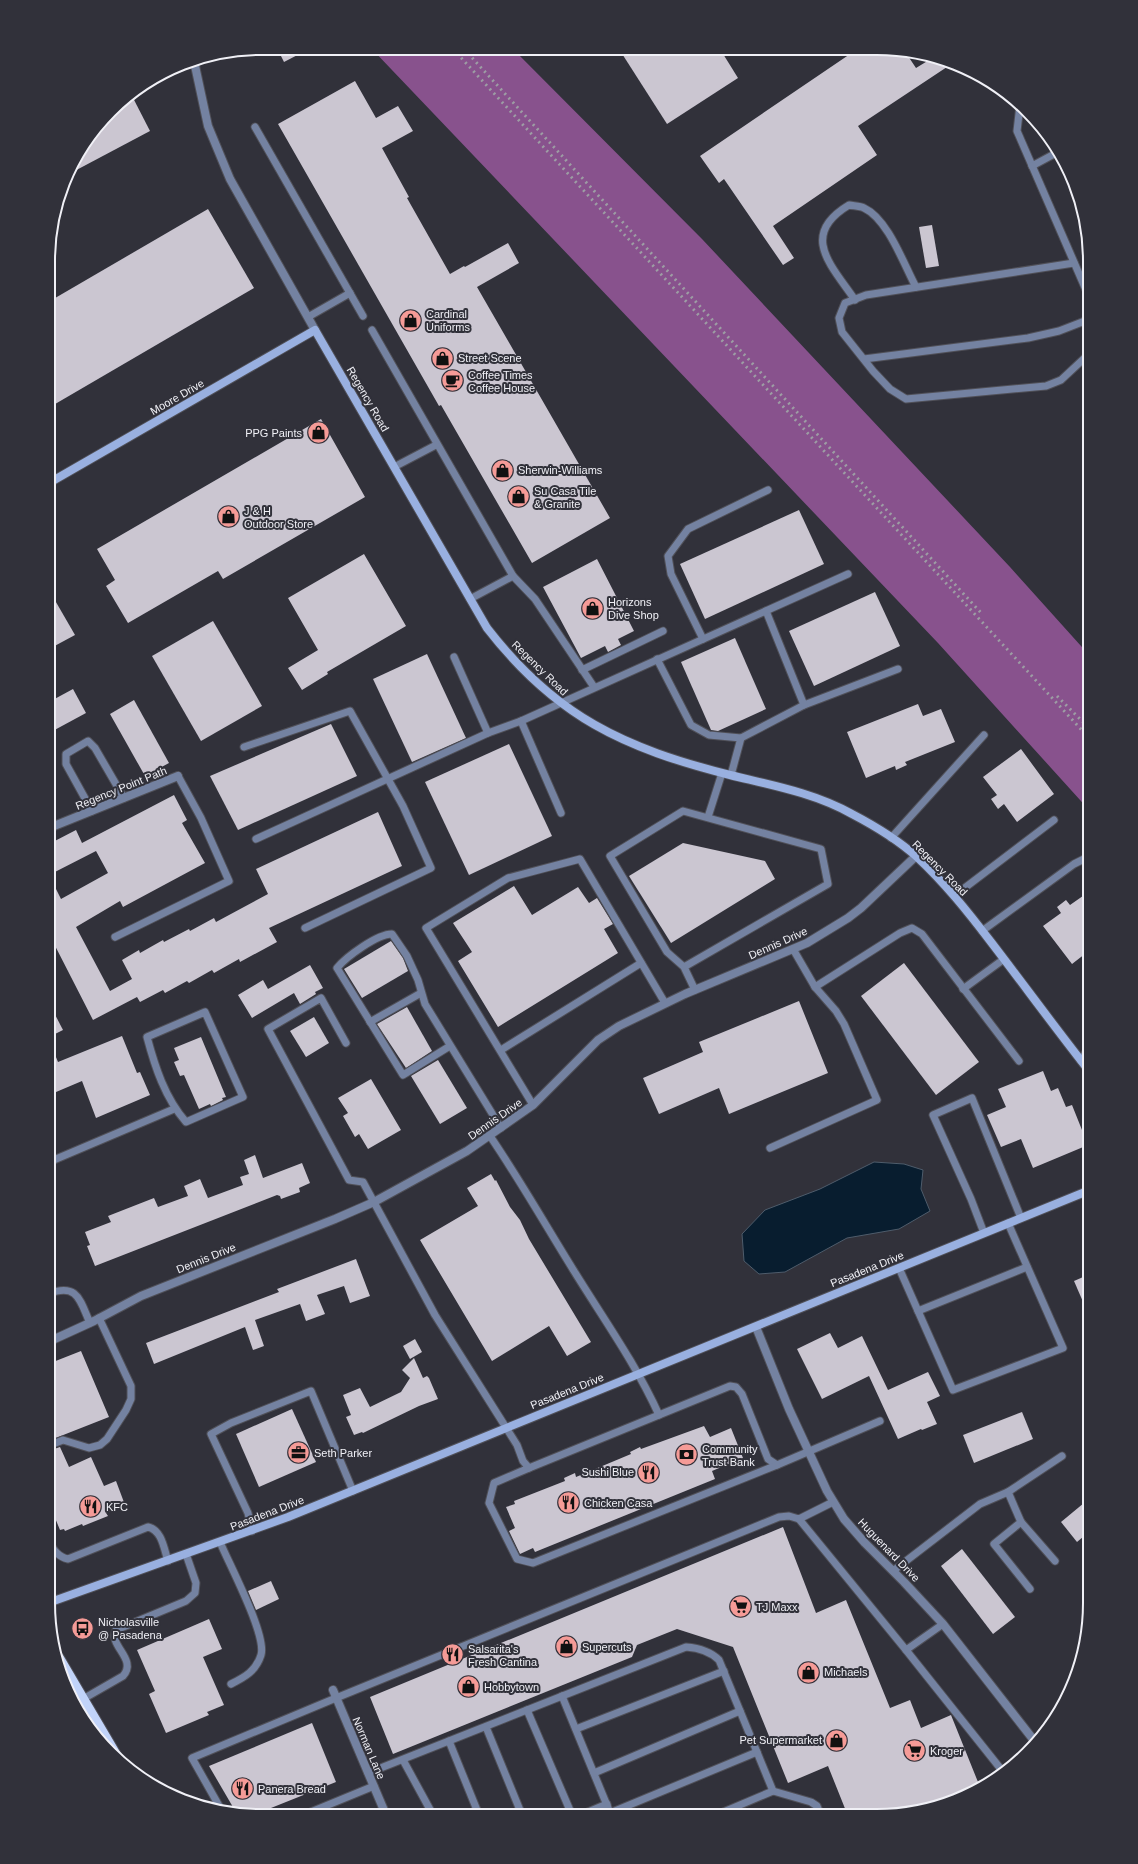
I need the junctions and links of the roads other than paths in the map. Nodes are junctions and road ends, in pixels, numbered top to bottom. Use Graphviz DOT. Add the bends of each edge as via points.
graph roads {
  1 [pos="195,66"];
  2 [pos="1019,112"];
  3 [pos="255,127"];
  4 [pos="1053,155"];
  5 [pos="1032,166"];
  6 [pos="1074,263"];
  7 [pos="1083,283"];
  8 [pos="916,287"];
  9 [pos="350,293"];
  10 [pos="855,300"];
  11 [pos="363,316"];
  12 [pos="308,317"];
  13 [pos="1083,322"];
  14 [pos="315,330"];
  15 [pos="372,330"];
  16 [pos="864,359"];
  17 [pos="1083,360"];
  18 [pos="436,445"];
  19 [pos="394,467"];
  20 [pos="55,480"];
  21 [pos="768,490"];
  22 [pos="848,574"];
  23 [pos="513,576"];
  24 [pos="470,599"];
  25 [pos="766,611"];
  26 [pos="663,631"];
  27 [pos="702,639"];
  28 [pos="454,656"];
  29 [pos="657,659"];
  30 [pos="898,669"];
  31 [pos="582,670"];
  32 [pos="594,688"];
  33 [pos="560,703"];
  34 [pos="804,705"];
  35 [pos="521,721"];
  36 [pos="488,733"];
  37 [pos="984,735"];
  38 [pos="741,738"];
  39 [pos="244,747"];
  40 [pos="722,773"];
  41 [pos="731,775"];
  42 [pos="178,776"];
  43 [pos="388,780"];
  44 [pos="124,798"];
  45 [pos="92,811"];
  46 [pos="561,814"];
  47 [pos="708,817"];
  48 [pos="1054,820"];
  49 [pos="55,826"];
  50 [pos="891,838"];
  51 [pos="256,839"];
  52 [pos="916,856"];
  53 [pos="1083,860"];
  54 [pos="954,896"];
  55 [pos="305,928"];
  56 [pos="982,930"];
  57 [pos="115,937"];
  58 [pos="793,949"];
  59 [pos="1004,959"];
  60 [pos="641,963"];
  61 [pos="684,967"];
  62 [pos="815,987"];
  63 [pos="963,989"];
  64 [pos="695,990"];
  65 [pos="421,992"];
  66 [pos="665,1003"];
  67 [pos="370,1022"];
  68 [pos="346,1043"];
  69 [pos="450,1046"];
  70 [pos="501,1050"];
  71 [pos="1083,1057"];
  72 [pos="1019,1061"];
  73 [pos="1081,1061"];
  74 [pos="1083,1063"];
  75 [pos="533,1105"];
  76 [pos="174,1109"];
  77 [pos="501,1128"];
  78 [pos="490,1136"];
  79 [pos="770,1148"];
  80 [pos="55,1159"];
  81 [pos="1083,1193"];
  82 [pos="374,1202"];
  83 [pos="1021,1218"];
  84 [pos="1008,1223"];
  85 [pos="984,1233"];
  86 [pos="1027,1267"];
  87 [pos="899,1268"];
  88 [pos="55,1291"];
  89 [pos="918,1311"];
  90 [pos="99,1318"];
  91 [pos="90,1323"];
  92 [pos="756,1327"];
  93 [pos="55,1339"];
  94 [pos="638,1374"];
  95 [pos="659,1415"];
  96 [pos="880,1421"];
  97 [pos="506,1428"];
  98 [pos="55,1443"];
  99 [pos="809,1452"];
  100 [pos="1062,1456"];
  101 [pos="777,1465"];
  102 [pos="529,1468"];
  103 [pos="353,1491"];
  104 [pos="1008,1492"];
  105 [pos="834,1502"];
  106 [pos="799,1519"];
  107 [pos="1021,1522"];
  108 [pos="252,1531"];
  109 [pos="220,1542"];
  110 [pos="55,1551"];
  111 [pos="186,1554"];
  112 [pos="168,1561"];
  113 [pos="1055,1561"];
  114 [pos="893,1570"];
  115 [pos="1030,1589"];
  116 [pos="55,1601"];
  117 [pos="943,1624"];
  118 [pos="906,1650"];
  119 [pos="724,1671"];
  120 [pos="231,1684"];
  121 [pos="74,1688"];
  122 [pos="334,1694"];
  123 [pos="562,1696"];
  124 [pos="83,1699"];
  125 [pos="527,1710"];
  126 [pos="740,1711"];
  127 [pos="486,1726"];
  128 [pos="576,1729"];
  129 [pos="1032,1738"];
  130 [pos="108,1741"];
  131 [pos="449,1741"];
  132 [pos="757,1752"];
  133 [pos="403,1760"];
  134 [pos="1000,1769"];
  135 [pos="368,1773"];
  136 [pos="594,1773"];
  137 [pos="374,1786"];
  138 [pos="773,1791"];
  139 [pos="607,1804"];
  140 [pos="218,1805"];
  141 [pos="318,1809"];
  142 [pos="384,1809"];
  143 [pos="430,1809"];
  144 [pos="477,1809"];
  145 [pos="520,1809"];
  146 [pos="569,1809"];
  147 [pos="595,1809"];
  148 [pos="609,1809"];
  149 [pos="623,1809"];
  150 [pos="731,1809"];
  151 [pos="818,1809"];
  1 -- 12 [label="street, Regency Road" via="208,126 230,178"];
  2 -- 5 [label="lane" via="1018,131"];
  3 -- 9 [label="lane"];
  4 -- 5 [label="lane"];
  5 -- 6 [label="lane"];
  6 -- 7 [label="lane"];
  6 -- 8 [label="lane"];
  8 -- 10 [label="lane" via="866,295"];
  8 -- 10 [label="lane" via="885,227 864,208 849,205 836,213 825,227 822,242 826,257"];
  9 -- 11 [label="lane"];
  9 -- 12 [label="lane"];
  10 -- 16 [label="lane" via="845,303 839,318 842,332"];
  12 -- 14 [label="street, Regency Road"];
  13 -- 16 [label="lane" via="1060,331 1028,338"];
  14 -- 19 [label="street, Regency Road"];
  14 -- 20 [label="street, Moore Drive"];
  15 -- 18 [label="lane"];
  16 -- 17 [label="lane" via="890,390 906,399 1046,386 1061,380"];
  18 -- 19 [label="lane"];
  18 -- 23 [label="lane"];
  19 -- 24 [label="street, Regency Road"];
  21 -- 27 [label="lane" via="688,529 668,556 671,574"];
  22 -- 25 [label="lane"];
  23 -- 24 [label="lane"];
  23 -- 31 [label="lane" via="535,599"];
  24 -- 33 [label="street, Regency Road" via="500,645 526,673"];
  25 -- 27 [label="lane"];
  25 -- 34 [label="lane"];
  26 -- 31 [label="lane"];
  27 -- 29 [label="lane"];
  28 -- 36 [label="lane"];
  29 -- 32 [label="lane"];
  29 -- 38 [label="lane" via="691,725 709,734"];
  30 -- 34 [label="lane"];
  31 -- 32 [label="lane"];
  32 -- 33 [label="lane"];
  33 -- 35 [label="lane"];
  33 -- 40 [label="street, Regency Road" via="584,720 632,745 684,764"];
  34 -- 38 [label="lane"];
  35 -- 36 [label="lane"];
  35 -- 46 [label="lane"];
  36 -- 43 [label="lane"];
  37 -- 50 [label="lane"];
  38 -- 41 [label="lane"];
  39 -- 43 [label="lane" via="350,711"];
  40 -- 41 [label="street, Regency Road"];
  40 -- 47 [label="lane"];
  41 -- 50 [label="street, Regency Road" via="818,798 850,812"];
  42 -- 44 [label="street, Regency Point Path"];
  42 -- 57 [label="lane" via="201,818 229,881"];
  43 -- 51 [label="lane"];
  43 -- 55 [label="lane" via="403,806 431,868"];
  44 -- 45 [label="street, Regency Point Path"];
  44 -- 45 [label="lane" via="95,748 88,742 66,754 66,764"];
  45 -- 49 [label="street, Regency Point Path"];
  47 -- 61 [label="lane" via="683,811 610,856 667,952"];
  47 -- 61 [label="lane" via="821,849 828,884"];
  48 -- 54 [label="lane"];
  50 -- 52 [label="street, Regency Road"];
  52 -- 54 [label="street, Regency Road"];
  52 -- 58 [label="street, Dennis Drive" via="848,918"];
  53 -- 56 [label="lane" via="1074,864"];
  54 -- 56 [label="street, Regency Road"];
  56 -- 59 [label="street, Regency Road"];
  58 -- 62 [label="lane"];
  58 -- 64 [label="street, Dennis Drive"];
  59 -- 63 [label="lane"];
  59 -- 73 [label="street, Regency Road"];
  60 -- 66 [label="lane"];
  60 -- 70 [label="lane"];
  60 -- 70 [label="lane" via="580,859 508,878 426,928"];
  61 -- 64 [label="lane"];
  62 -- 63 [label="lane" via="912,928 922,934"];
  62 -- 79 [label="lane" via="844,1024 877,1100"];
  63 -- 72 [label="lane"];
  64 -- 66 [label="street, Dennis Drive"];
  65 -- 67 [label="lane"];
  65 -- 67 [label="lane" via="407,956 392,934 381,935 343,960 337,968"];
  65 -- 69 [label="lane" via="425,1004"];
  66 -- 75 [label="street, Dennis Drive" via="619,1026 598,1040"];
  67 -- 69 [label="lane" via="403,1075"];
  68 -- 82 [label="lane" via="322,998 268,1029 349,1180 363,1182"];
  69 -- 77 [label="lane"];
  70 -- 75 [label="lane"];
  71 -- 73 [label="lane"];
  73 -- 74 [label="street, Regency Road"];
  75 -- 77 [label="street, Dennis Drive"];
  76 -- 76 [label="lane" via="154,1065 147,1037 205,1012 243,1097 186,1122"];
  76 -- 80 [label="lane"];
  77 -- 78 [label="street, Dennis Drive"];
  78 -- 82 [label="street, Dennis Drive" via="461,1155"];
  78 -- 94 [label="lane"];
  81 -- 83 [label="street, Pasadena Drive"];
  82 -- 90 [label="street, Dennis Drive" via="140,1296"];
  82 -- 97 [label="lane" via="435,1315"];
  83 -- 84 [label="street, Pasadena Drive"];
  83 -- 85 [label="lane" via="972,1098 933,1115"];
  84 -- 85 [label="street, Pasadena Drive"];
  84 -- 86 [label="lane"];
  85 -- 87 [label="street, Pasadena Drive"];
  86 -- 89 [label="lane"];
  86 -- 89 [label="lane" via="1063,1348 953,1390"];
  87 -- 89 [label="lane"];
  87 -- 92 [label="street, Pasadena Drive"];
  88 -- 91 [label="lane" via="69,1290 77,1294"];
  90 -- 91 [label="street, Dennis Drive"];
  90 -- 98 [label="lane" via="131,1386 131,1399 107,1439 100,1445 89,1448 63,1440"];
  91 -- 93 [label="street, Dennis Drive"];
  92 -- 94 [label="street, Pasadena Drive"];
  92 -- 99 [label="street, Huguenard Drive"];
  94 -- 95 [label="lane"];
  94 -- 97 [label="street, Pasadena Drive"];
  95 -- 101 [label="lane" via="730,1386 736,1387 742,1394 768,1459"];
  95 -- 102 [label="lane"];
  96 -- 99 [label="lane"];
  97 -- 102 [label="lane"];
  97 -- 103 [label="street, Pasadena Drive"];
  99 -- 101 [label="lane"];
  99 -- 105 [label="street, Huguenard Drive"];
  100 -- 104 [label="lane"];
  101 -- 102 [label="lane" via="533,1563 517,1559 489,1503 494,1483"];
  103 -- 108 [label="street, Pasadena Drive"];
  103 -- 108 [label="lane" via="311,1391 231,1423 211,1434 248,1513"];
  104 -- 107 [label="lane"];
  104 -- 114 [label="lane" via="980,1504"];
  105 -- 106 [label="lane"];
  105 -- 114 [label="street, Huguenard Drive" via="844,1519 865,1544"];
  106 -- 118 [label="lane"];
  106 -- 122 [label="lane" via="779,1517"];
  107 -- 113 [label="lane"];
  107 -- 115 [label="lane" via="994,1544"];
  108 -- 109 [label="street, Pasadena Drive"];
  109 -- 111 [label="street, Pasadena Drive"];
  109 -- 120 [label="lane" via="261,1641 261,1654 256,1665 248,1675"];
  110 -- 112 [label="lane" via="68,1559 148,1527 158,1532"];
  111 -- 112 [label="street, Pasadena Drive"];
  111 -- 124 [label="lane" via="196,1583 195,1593 176,1606 116,1630 115,1638 128,1664 127,1672"];
  112 -- 116 [label="street, Pasadena Drive"];
  114 -- 117 [label="street, Huguenard Drive"];
  117 -- 118 [label="lane"];
  117 -- 129 [label="street, Huguenard Drive"];
  118 -- 134 [label="lane"];
  119 -- 123 [label="lane" via="719,1660 713,1655 698,1648 686,1647"];
  119 -- 126 [label="lane"];
  119 -- 128 [label="lane"];
  121 -- 124 [label="main road"];
  122 -- 135 [label="street, Norman Lane"];
  122 -- 140 [label="lane" via="192,1758"];
  123 -- 125 [label="lane"];
  123 -- 128 [label="lane"];
  124 -- 130 [label="main road"];
  125 -- 127 [label="lane"];
  125 -- 146 [label="lane"];
  126 -- 132 [label="lane"];
  126 -- 136 [label="lane"];
  127 -- 131 [label="lane"];
  127 -- 145 [label="lane"];
  128 -- 136 [label="lane"];
  131 -- 133 [label="lane"];
  131 -- 144 [label="lane"];
  132 -- 138 [label="lane"];
  132 -- 149 [label="lane"];
  133 -- 135 [label="lane"];
  133 -- 143 [label="lane"];
  135 -- 137 [label="street, Norman Lane"];
  136 -- 139 [label="lane"];
  137 -- 141 [label="lane"];
  137 -- 142 [label="street, Norman Lane"];
  138 -- 150 [label="lane"];
  138 -- 151 [label="lane" via="811,1802"];
  139 -- 147 [label="lane"];
  139 -- 148 [label="lane"];
}
